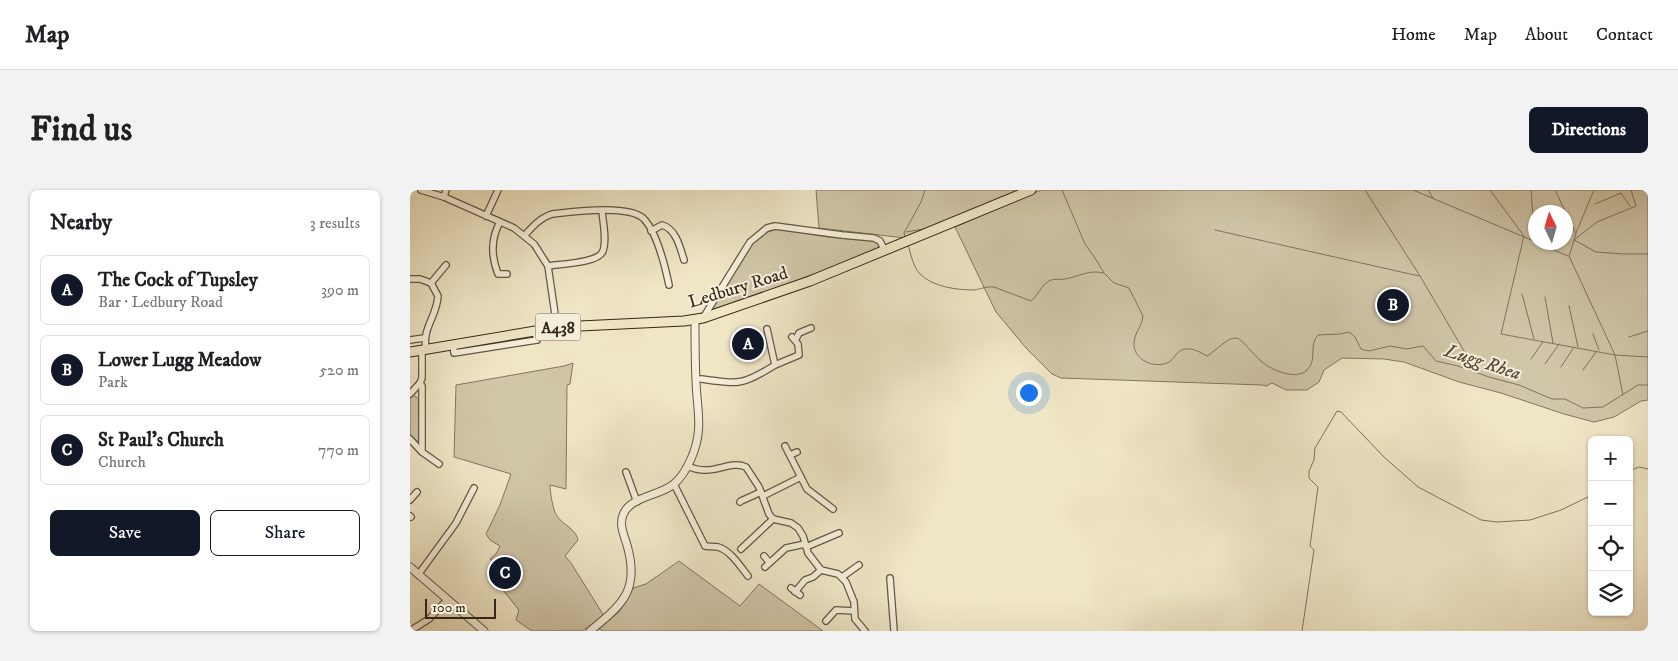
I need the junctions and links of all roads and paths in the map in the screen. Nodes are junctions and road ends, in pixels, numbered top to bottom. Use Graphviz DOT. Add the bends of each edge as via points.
graph roads {
  1 [pos="420,190"];
  2 [pos="446,190"];
  3 [pos="498,190"];
  4 [pos="1031,190"];
  5 [pos="444,197"];
  6 [pos="602,211"];
  7 [pos="486,216"];
  8 [pos="500,222"];
  9 [pos="650,231"];
  10 [pos="525,235"];
  11 [pos="885,251"];
  12 [pos="684,260"];
  13 [pos="446,265"];
  14 [pos="548,266"];
  15 [pos="507,274"];
  16 [pos="410,279"];
  17 [pos="431,283"];
  18 [pos="669,284"];
  19 [pos="699,319"];
  20 [pos="557,328"];
  21 [pos="811,328"];
  22 [pos="767,330"];
  23 [pos="424,338"];
  24 [pos="410,340"];
  25 [pos="424,350"];
  26 [pos="410,352"];
  27 [pos="775,365"];
  28 [pos="700,379"];
  29 [pos="420,383"];
  30 [pos="411,393"];
  31 [pos="421,399"];
  32 [pos="410,439"];
  33 [pos="786,446"];
  34 [pos="422,452"];
  35 [pos="797,452"];
  36 [pos="790,455"];
  37 [pos="439,464"];
  38 [pos="688,466"];
  39 [pos="626,472"];
  40 [pos="801,477"];
  41 [pos="674,484"];
  42 [pos="474,488"];
  43 [pos="417,492"];
  44 [pos="762,494"];
  45 [pos="410,500"];
  46 [pos="739,501"];
  47 [pos="637,502"];
  48 [pos="833,509"];
  49 [pos="773,519"];
  50 [pos="839,533"];
  51 [pos="806,546"];
  52 [pos="741,549"];
  53 [pos="764,556"];
  54 [pos="859,565"];
  55 [pos="410,567"];
  56 [pos="821,570"];
  57 [pos="418,575"];
  58 [pos="748,576"];
  59 [pos="842,577"];
  60 [pos="890,578"];
  61 [pos="795,592"];
  62 [pos="447,600"];
  63 [pos="840,602"];
  64 [pos="839,610"];
  65 [pos="854,611"];
  66 [pos="826,621"];
  67 [pos="410,631"];
  68 [pos="484,631"];
  69 [pos="590,631"];
  70 [pos="865,631"];
  71 [pos="894,631"];
  1 -- 5 [label="street"];
  2 -- 5 [label="street"];
  3 -- 7 [label="street"];
  4 -- 11 [label="highway, A438"];
  5 -- 7 [label="street"];
  6 -- 9 [label="street" via="632,212 644,219"];
  6 -- 10 [label="street" via="544,216"];
  6 -- 14 [label="street" via="602,254 590,260"];
  7 -- 8 [label="street"];
  8 -- 10 [label="street"];
  8 -- 15 [label="street" via="493,242 494,265 498,274"];
  9 -- 12 [label="street" via="662,225 669,227"];
  9 -- 18 [label="street"];
  10 -- 14 [label="street" via="542,253"];
  11 -- 19 [label="highway, Ledbury Road / A438"];
  11 -- 19 [label="street" via="880,241 874,238 775,226 766,228 750,242"];
  13 -- 17 [label="street"];
  14 -- 20 [label="street"];
  16 -- 17 [label="street"];
  17 -- 23 [label="street" via="437,290 438,302"];
  19 -- 20 [label="highway, Ledbury Road / A438"];
  19 -- 38 [label="street" via="696,380 700,428"];
  20 -- 25 [label="highway, Ledbury Road / A438" via="538,336"];
  21 -- 27 [label="street" via="794,338 801,357"];
  22 -- 27 [label="street"];
  23 -- 24 [label="street"];
  23 -- 25 [label="street"];
  25 -- 26 [label="highway, Ledbury Road / A438"];
  25 -- 29 [label="street"];
  27 -- 28 [label="street" via="739,383"];
  29 -- 30 [label="street"];
  29 -- 31 [label="street"];
  30 -- 31 [label="street"];
  31 -- 34 [label="street"];
  32 -- 34 [label="street"];
  33 -- 36 [label="street"];
  34 -- 37 [label="street"];
  35 -- 36 [label="street"];
  36 -- 40 [label="street"];
  38 -- 41 [label="street"];
  38 -- 44 [label="street" via="705,471 743,465"];
  39 -- 47 [label="street"];
  40 -- 44 [label="street"];
  40 -- 48 [label="street" via="807,490"];
  41 -- 47 [label="street"];
  41 -- 58 [label="street" via="705,546 724,550"];
  42 -- 57 [label="street" via="456,523"];
  43 -- 45 [label="street"];
  44 -- 46 [label="street"];
  44 -- 49 [label="street"];
  47 -- 69 [label="street" via="627,508 621,523 631,569 628,590 615,611"];
  49 -- 51 [label="street" via="795,525"];
  49 -- 52 [label="street" via="750,544"];
  50 -- 51 [label="street"];
  51 -- 53 [label="street" via="786,548 767,564"];
  51 -- 56 [label="street"];
  54 -- 59 [label="street"];
  55 -- 57 [label="street"];
  56 -- 59 [label="street"];
  56 -- 61 [label="street"];
  57 -- 62 [label="street"];
  59 -- 65 [label="street" via="854,599"];
  60 -- 71 [label="street" via="894,585"];
  62 -- 67 [label="street" via="429,619"];
  62 -- 68 [label="street"];
  63 -- 64 [label="street"];
  64 -- 65 [label="street"];
  64 -- 66 [label="street"];
  65 -- 70 [label="street" via="856,622"];
}
